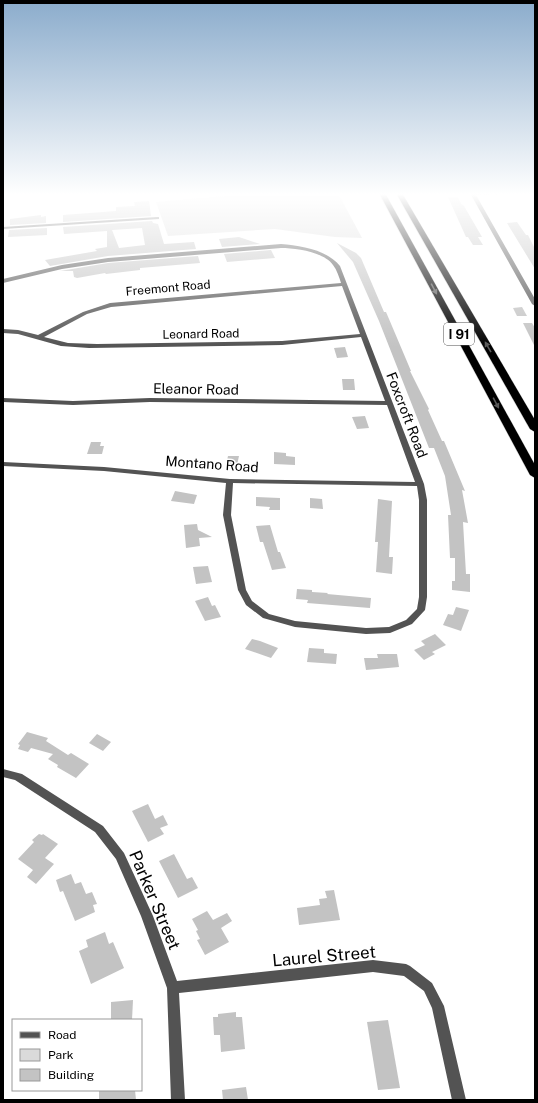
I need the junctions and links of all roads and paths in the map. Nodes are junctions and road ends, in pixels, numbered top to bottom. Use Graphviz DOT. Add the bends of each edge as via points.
graph roads {
  1 [pos="410,244"];
  2 [pos="429,244"];
  3 [pos="501,244"];
  4 [pos="3,281"];
  5 [pos="343,284"];
  6 [pos="535,304"];
  7 [pos="3,331"];
  8 [pos="364,335"];
  9 [pos="39,337"];
  10 [pos="3,400"];
  11 [pos="390,403"];
  12 [pos="535,429"];
  13 [pos="3,464"];
  14 [pos="535,475"];
  15 [pos="230,481"];
  16 [pos="420,484"];
  17 [pos="3,773"];
  18 [pos="172,988"];
  19 [pos="178,1100"];
  20 [pos="459,1100"];
  1 -- 14 [label="highway, I 91, one-way"];
  12 -- 2 [label="highway, I 91, one-way"];
  3 -- 6 [label="street"];
  4 -- 5 [label="street, Foxcroft Road" via="62,267 108,260 281,246 298,247 332,260 337,266"];
  5 -- 8 [label="street, Foxcroft Road"];
  5 -- 9 [label="street, Freemont Road" via="110,305 85,313"];
  7 -- 9 [label="street"];
  8 -- 9 [label="street, Leonard Road" via="282,343 97,346 69,346"];
  8 -- 11 [label="street, Foxcroft Road"];
  10 -- 11 [label="street, Eleanor Road" via="73,403 150,400"];
  11 -- 16 [label="street, Foxcroft Road"];
  13 -- 15 [label="street, Montano Road" via="112,469"];
  15 -- 16 [label="street, Montano Road"];
  15 -- 16 [label="street, Foxcroft Road" via="227,515 242,590 249,603 266,616 295,624 366,631 390,630 409,622 421,610 423,500"];
  17 -- 18 [label="street, Parker Street" via="18,776 99,829 120,856 146,916"];
  18 -- 19 [label="street, Parker Street"];
  18 -- 20 [label="street, Laurel Street" via="373,966 406,970 428,987 438,1006"];
}
